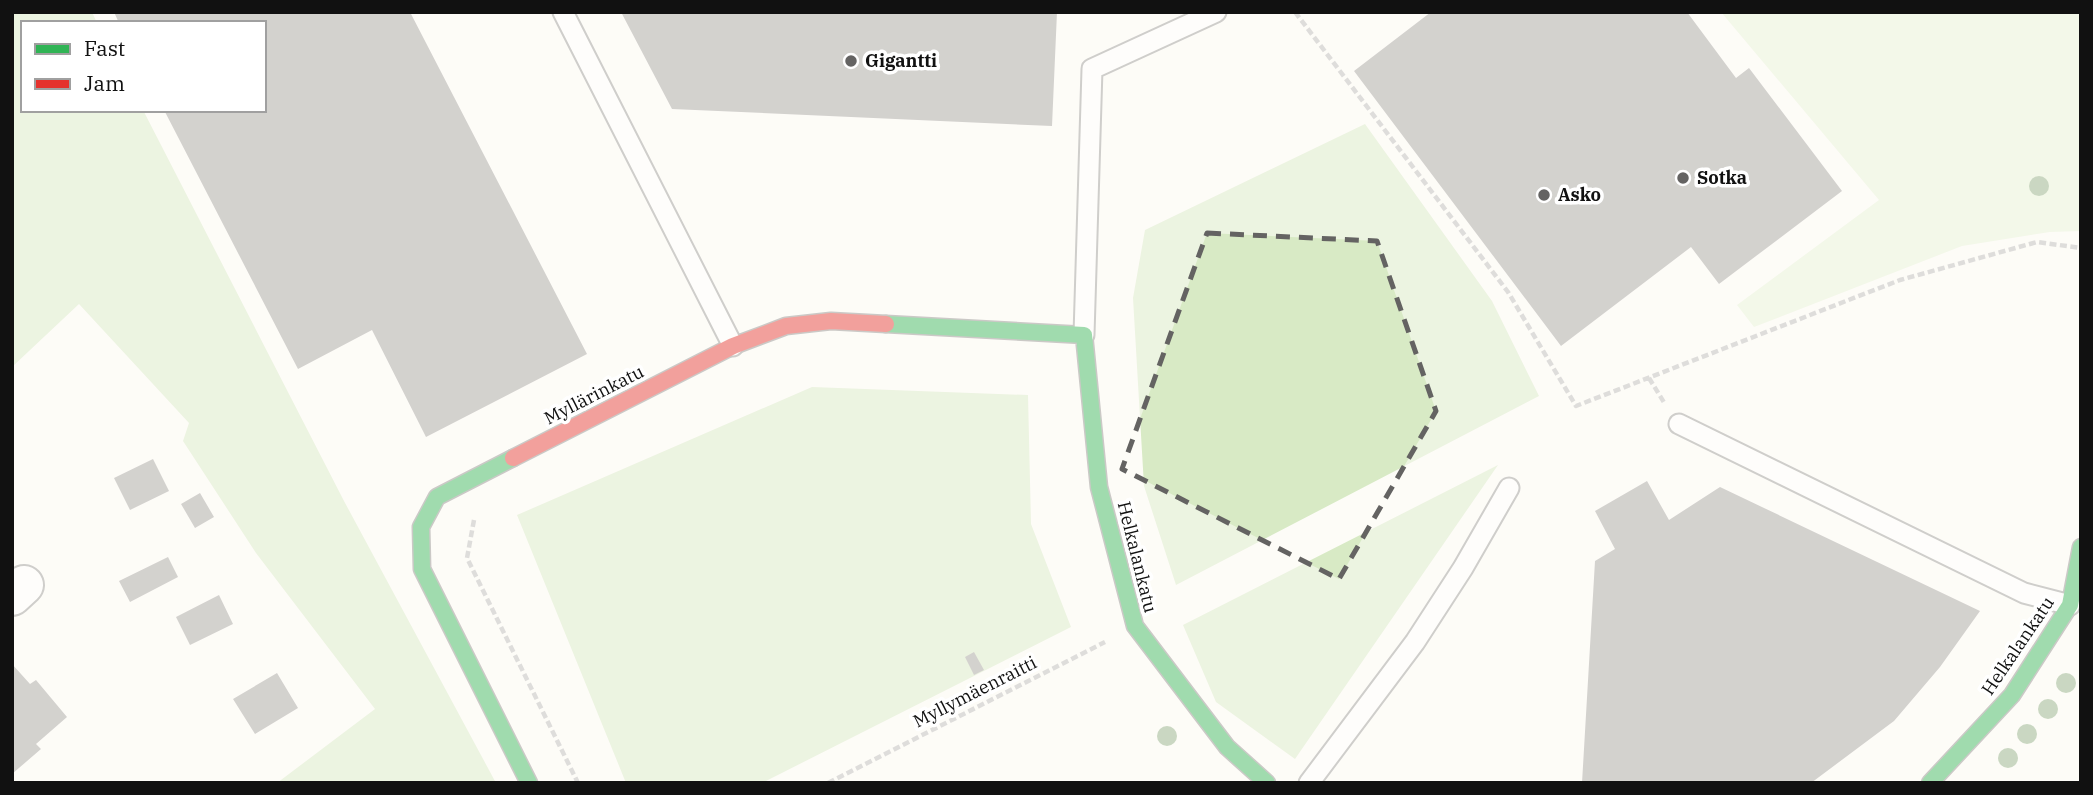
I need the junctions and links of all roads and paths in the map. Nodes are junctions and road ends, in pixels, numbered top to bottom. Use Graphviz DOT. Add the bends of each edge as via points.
graph roads {
  1 [pos="563,12"];
  2 [pos="1216,12"];
  3 [pos="1295,12"];
  4 [pos="2081,248"];
  5 [pos="1084,335"];
  6 [pos="733,346"];
  7 [pos="1679,424"];
  8 [pos="1509,488"];
  9 [pos="476,512"];
  10 [pos="2081,547"];
  11 [pos="2075,607"];
  12 [pos="1135,626"];
  13 [pos="530,783"];
  14 [pos="578,783"];
  15 [pos="828,783"];
  16 [pos="1267,783"];
  17 [pos="1309,783"];
  18 [pos="1930,783"];
  1 -- 6 [label="lane"];
  2 -- 5 [label="lane" via="1092,69"];
  3 -- 4 [label="path" via="1508,292 1576,406 1900,280 2038,242"];
  5 -- 6 [label="street, Myllärinkatu" via="831,321 786,326"];
  5 -- 12 [label="street, Helkalankatu" via="1099,487"];
  6 -- 13 [label="street, Myllärinkatu" via="437,497 421,527 422,569"];
  7 -- 11 [label="lane" via="2024,593"];
  8 -- 17 [label="lane" via="1415,642"];
  9 -- 14 [label="path" via="467,558"];
  10 -- 11 [label="street, Helkalankatu"];
  11 -- 18 [label="street, Helkalankatu" via="2012,695"];
  12 -- 15 [label="path, Myllymäenraitti"];
  12 -- 16 [label="street, Helkalankatu" via="1227,747"];
}
